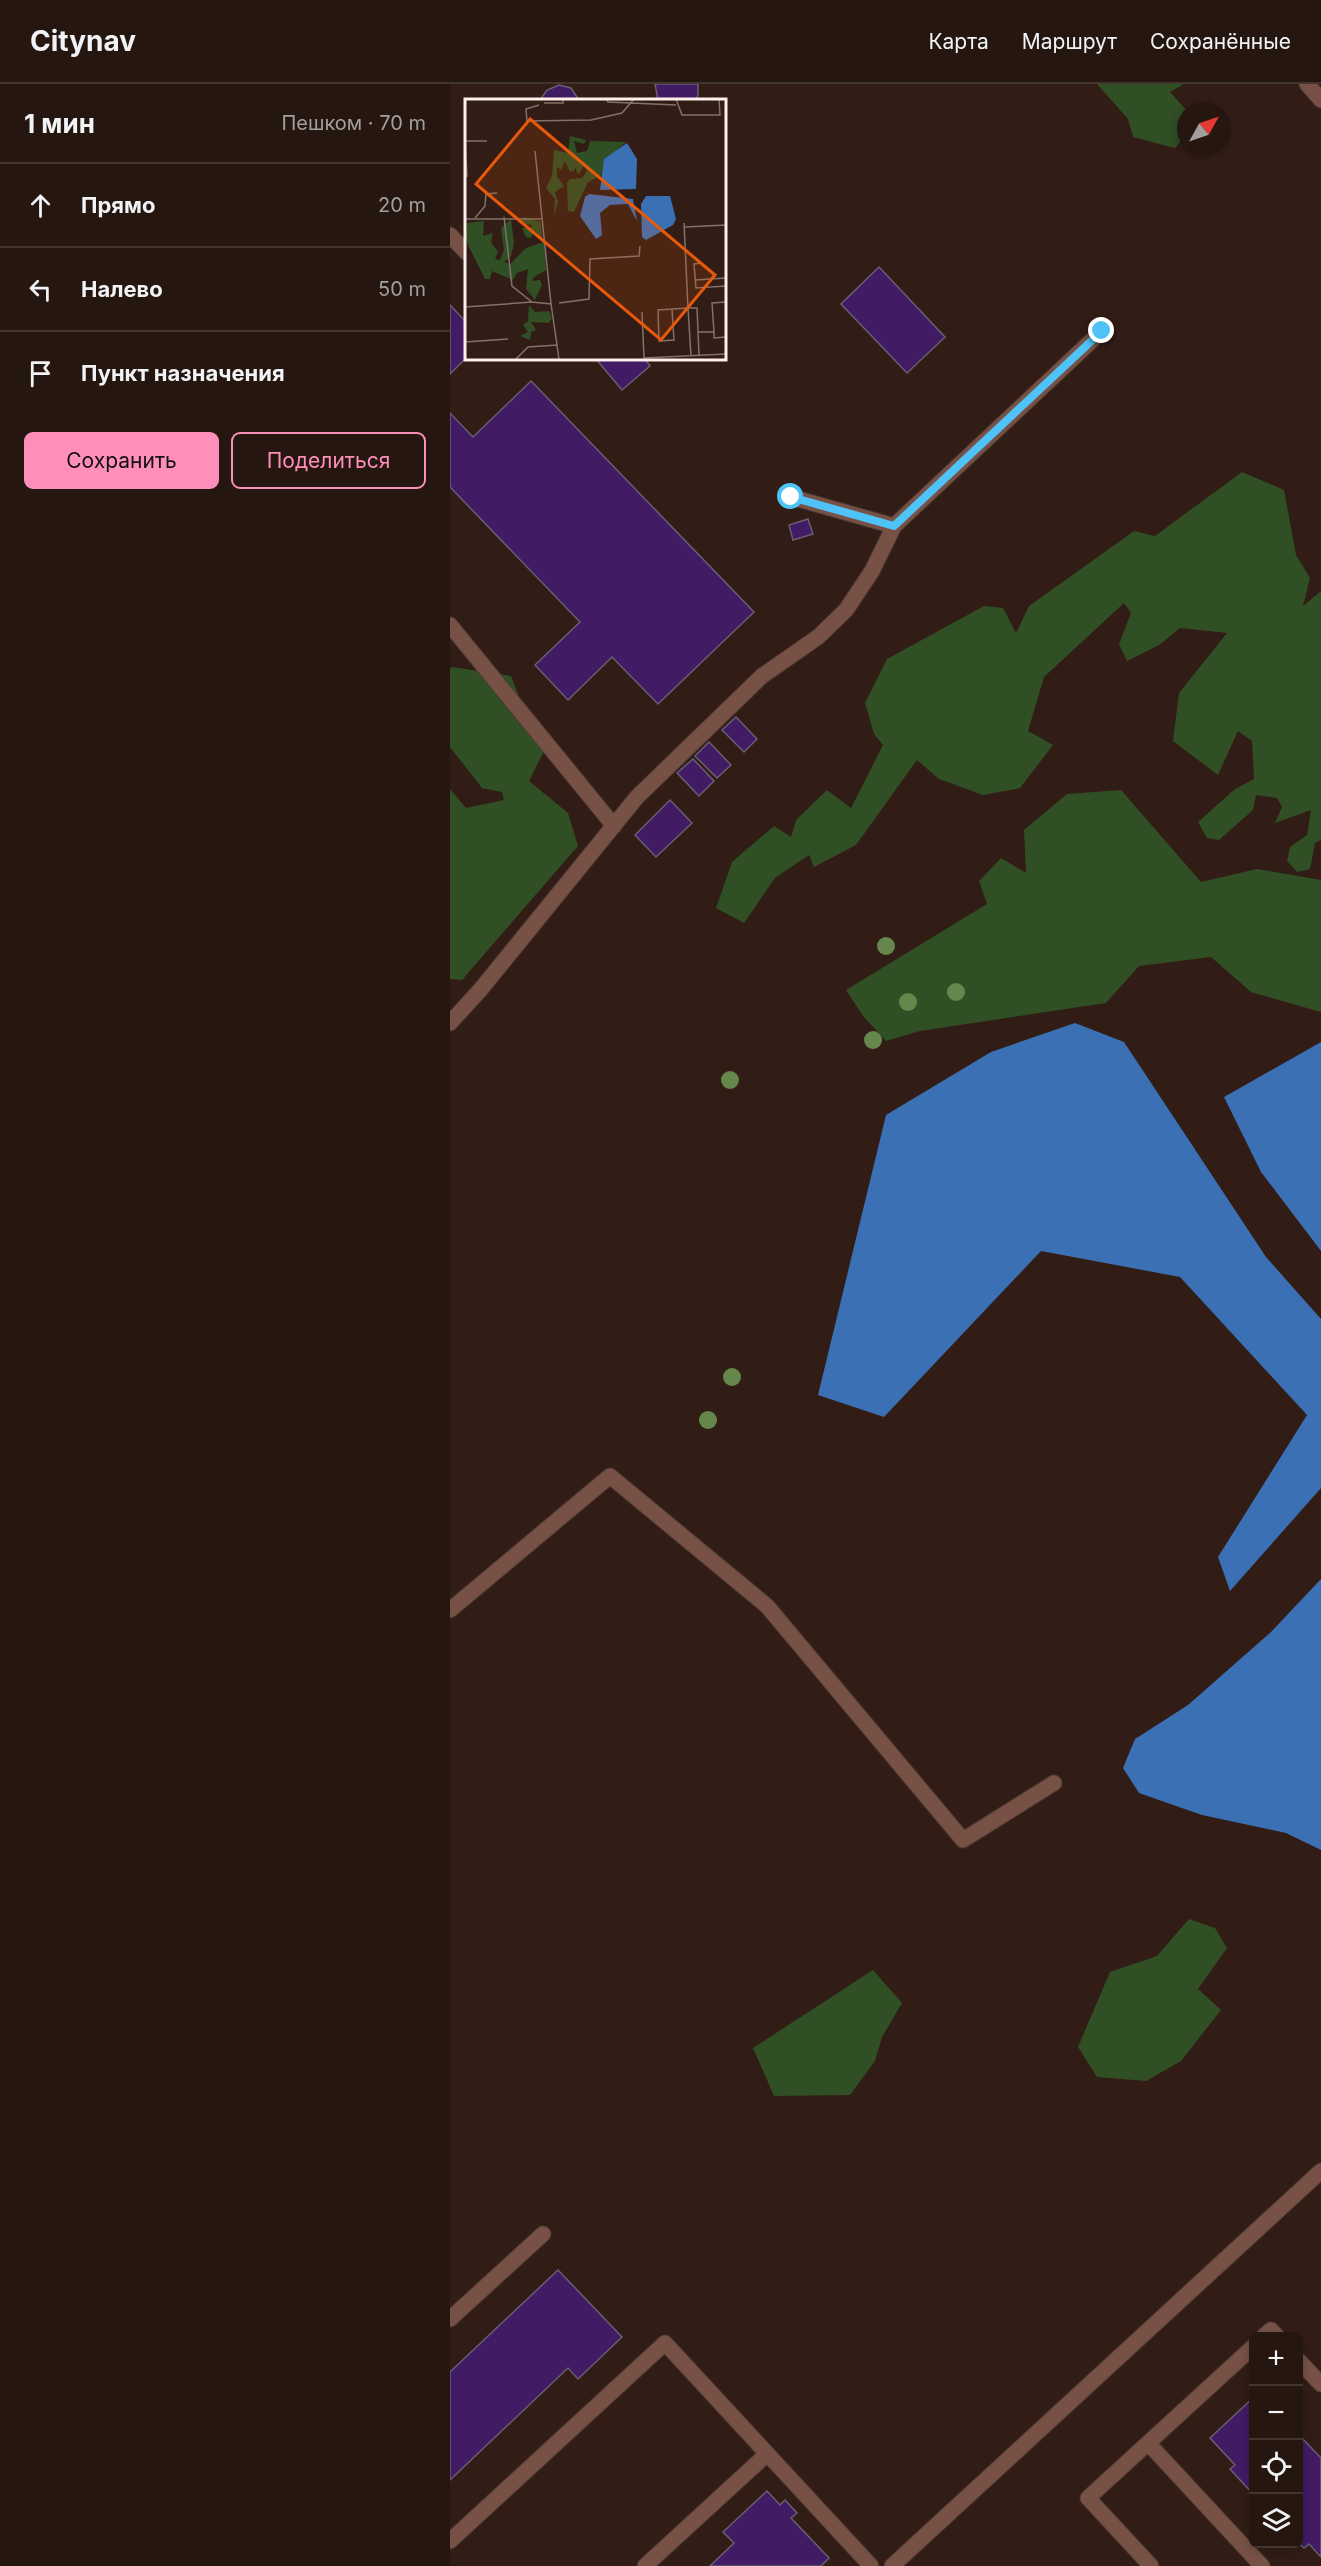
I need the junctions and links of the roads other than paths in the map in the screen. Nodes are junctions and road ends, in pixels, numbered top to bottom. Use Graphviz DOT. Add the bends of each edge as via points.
graph roads {
  1 [pos="1307,84"];
  2 [pos="1321,100"];
  3 [pos="450,235"];
  4 [pos="465,251"];
  5 [pos="1102,331"];
  6 [pos="791,497"];
  7 [pos="894,526"];
  8 [pos="450,625"];
  9 [pos="614,826"];
  10 [pos="450,1023"];
  11 [pos="450,1610"];
  12 [pos="1054,1783"];
  13 [pos="1321,2170"];
  14 [pos="543,2234"];
  15 [pos="450,2319"];
  16 [pos="1249,2351"];
  17 [pos="1303,2364"];
  18 [pos="1321,2384"];
  19 [pos="1148,2443"];
  20 [pos="766,2454"];
  21 [pos="450,2541"];
  22 [pos="645,2566"];
  23 [pos="871,2566"];
  24 [pos="892,2566"];
  25 [pos="1151,2566"];
  26 [pos="1262,2566"];
  1 -- 2 [label="lane"];
  3 -- 4 [label="lane"];
  5 -- 7 [label="lane"];
  6 -- 7 [label="lane"];
  7 -- 9 [label="lane" via="872,571 846,610 818,637 762,676 637,798"];
  8 -- 9 [label="lane"];
  9 -- 10 [label="lane"];
  11 -- 12 [label="lane" via="610,1476 767,1606 963,1840"];
  13 -- 24 [label="lane"];
  14 -- 15 [label="lane"];
  16 -- 19 [label="lane"];
  17 -- 18 [label="lane"];
  19 -- 25 [label="lane" via="1089,2498"];
  19 -- 26 [label="lane"];
  20 -- 21 [label="lane" via="665,2343"];
  20 -- 22 [label="lane"];
  20 -- 23 [label="lane"];
}
